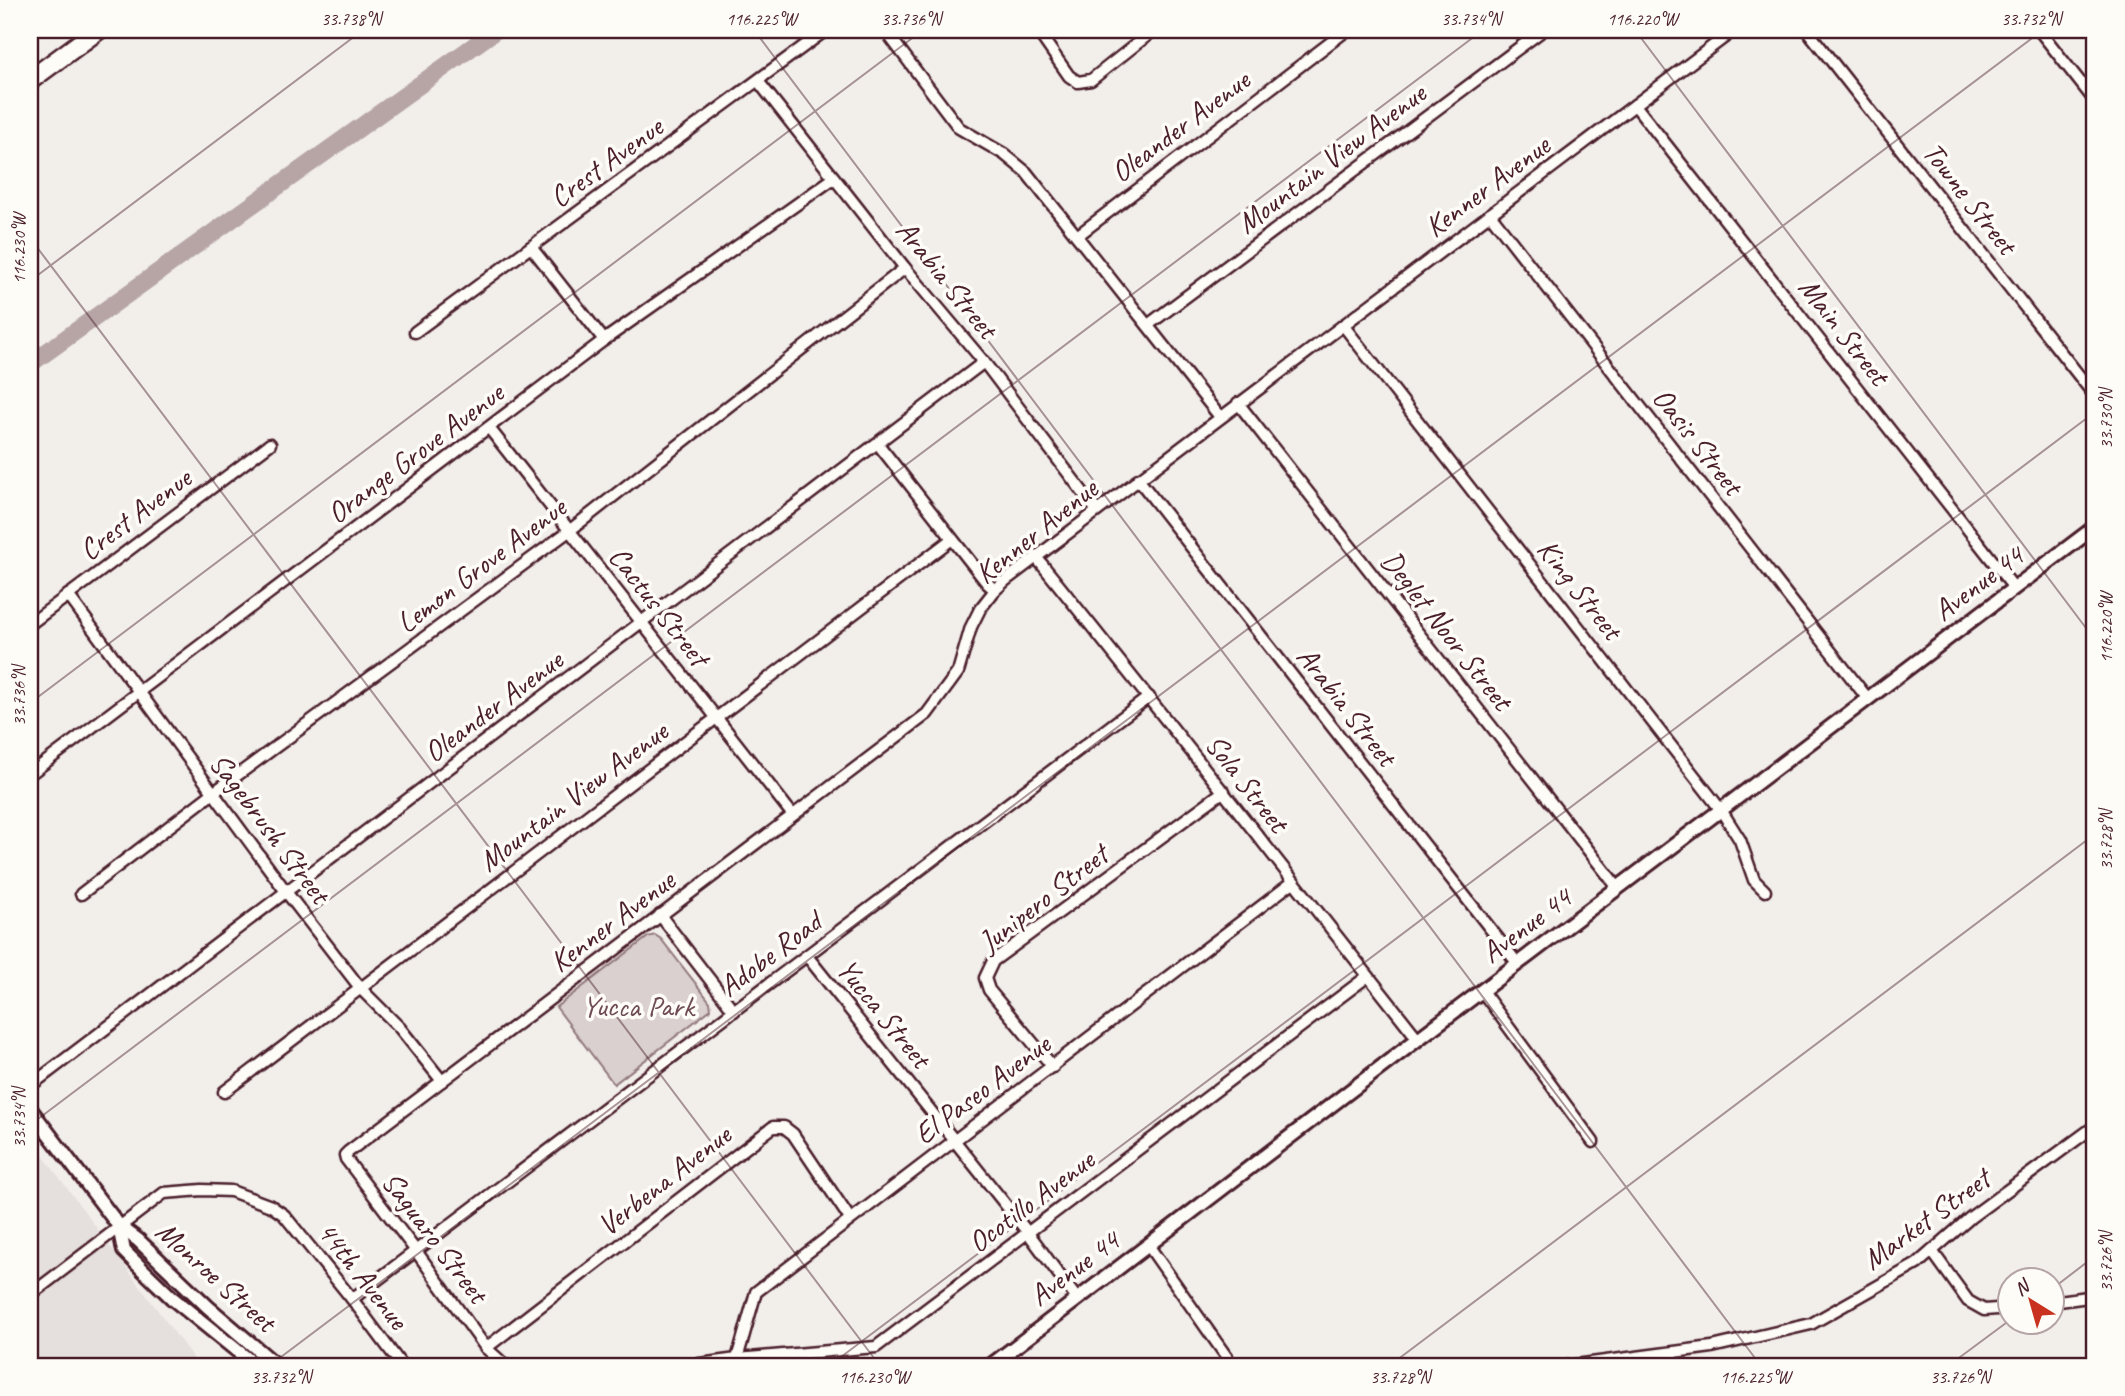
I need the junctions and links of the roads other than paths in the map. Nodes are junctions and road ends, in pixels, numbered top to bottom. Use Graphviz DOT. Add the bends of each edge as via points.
graph roads {
  1 [pos="90,30"];
  2 [pos="98,30"];
  3 [pos="826,30"];
  4 [pos="886,30"];
  5 [pos="1037,30"];
  6 [pos="1154,30"];
  7 [pos="1347,30"];
  8 [pos="1542,30"];
  9 [pos="1734,30"];
  10 [pos="1807,30"];
  11 [pos="2039,30"];
  12 [pos="30,68"];
  13 [pos="30,80"];
  14 [pos="758,80"];
  15 [pos="2095,101"];
  16 [pos="1635,105"];
  17 [pos="834,178"];
  18 [pos="1490,214"];
  19 [pos="1077,236"];
  20 [pos="531,247"];
  21 [pos="905,268"];
  22 [pos="1149,325"];
  23 [pos="1343,325"];
  24 [pos="415,332"];
  25 [pos="604,340"];
  26 [pos="984,362"];
  27 [pos="2095,396"];
  28 [pos="1238,403"];
  29 [pos="1220,417"];
  30 [pos="489,428"];
  31 [pos="270,444"];
  32 [pos="878,444"];
  33 [pos="1138,479"];
  34 [pos="1097,511"];
  35 [pos="2095,527"];
  36 [pos="569,531"];
  37 [pos="952,539"];
  38 [pos="1036,557"];
  39 [pos="2014,588"];
  40 [pos="995,590"];
  41 [pos="68,595"];
  42 [pos="642,623"];
  43 [pos="30,624"];
  44 [pos="139,692"];
  45 [pos="1149,697"];
  46 [pos="1868,699"];
  47 [pos="716,718"];
  48 [pos="30,774"];
  49 [pos="1224,791"];
  50 [pos="213,793"];
  51 [pos="1721,810"];
  52 [pos="792,814"];
  53 [pos="1293,882"];
  54 [pos="1618,888"];
  55 [pos="1765,891"];
  56 [pos="287,893"];
  57 [pos="81,894"];
  58 [pos="660,915"];
  59 [pos="807,956"];
  60 [pos="1518,964"];
  61 [pos="1368,976"];
  62 [pos="361,989"];
  63 [pos="1482,991"];
  64 [pos="734,1012"];
  65 [pos="1418,1039"];
  66 [pos="1053,1067"];
  67 [pos="442,1082"];
  68 [pos="30,1086"];
  69 [pos="224,1092"];
  70 [pos="30,1109"];
  71 [pos="2095,1126"];
  72 [pos="955,1140"];
  73 [pos="1593,1142"];
  74 [pos="345,1155"];
  75 [pos="850,1219"];
  76 [pos="119,1226"];
  77 [pos="1029,1234"];
  78 [pos="1148,1245"];
  79 [pos="416,1251"];
  80 [pos="1932,1251"];
  81 [pos="30,1295"];
  82 [pos="2095,1296"];
  83 [pos="352,1298"];
  84 [pos="1077,1299"];
  85 [pos="2066,1300"];
  86 [pos="1996,1309"];
  87 [pos="486,1348"];
  88 [pos="737,1359"];
  89 [pos="256,1366"];
  90 [pos="277,1366"];
  91 [pos="402,1366"];
  92 [pos="506,1366"];
  93 [pos="685,1366"];
  94 [pos="990,1366"];
  95 [pos="1233,1366"];
  96 [pos="1569,1366"];
  1 -- 12 [label="highway"];
  2 -- 13 [label="highway"];
  3 -- 14 [label="street, Crest Avenue"];
  4 -- 19 [label="street" via="959,128 1026,172"];
  5 -- 6 [label="street" via="1078,82 1091,80"];
  7 -- 19 [label="street, Oleander Avenue"];
  8 -- 22 [label="street, Mountain View Avenue"];
  9 -- 16 [label="street, Kenner Avenue"];
  10 -- 27 [label="street, Towne Street"];
  11 -- 15 [label="street"];
  14 -- 17 [label="street, Arabia Street"];
  14 -- 20 [label="street, Crest Avenue"];
  16 -- 18 [label="street, Kenner Avenue"];
  16 -- 39 [label="street, Main Street"];
  17 -- 21 [label="street, Arabia Street"];
  17 -- 25 [label="street, Orange Grove Avenue"];
  18 -- 23 [label="street, Kenner Avenue"];
  18 -- 46 [label="street, Oasis Street"];
  19 -- 22 [label="street"];
  20 -- 24 [label="street, Crest Avenue"];
  20 -- 25 [label="street"];
  21 -- 26 [label="street, Arabia Street"];
  21 -- 36 [label="street, Lemon Grove Avenue"];
  22 -- 29 [label="street"];
  23 -- 28 [label="street, Kenner Avenue"];
  23 -- 51 [label="street, King Street"];
  25 -- 30 [label="street, Orange Grove Avenue"];
  26 -- 32 [label="street, Oleander Avenue"];
  26 -- 34 [label="street, Arabia Street"];
  28 -- 29 [label="street, Kenner Avenue"];
  28 -- 54 [label="street, Deglet Noor Street"];
  29 -- 33 [label="street, Kenner Avenue"];
  30 -- 36 [label="street, Cactus Street"];
  30 -- 44 [label="street, Orange Grove Avenue"];
  31 -- 41 [label="street, Crest Avenue"];
  32 -- 37 [label="street"];
  32 -- 42 [label="street, Oleander Avenue"];
  33 -- 34 [label="street, Kenner Avenue"];
  33 -- 60 [label="street, Arabia Street"];
  34 -- 38 [label="street, Kenner Avenue"];
  35 -- 39 [label="street, Avenue 44"];
  36 -- 42 [label="street, Cactus Street"];
  36 -- 50 [label="street, Lemon Grove Avenue"];
  37 -- 40 [label="street"];
  37 -- 47 [label="street, Mountain View Avenue"];
  38 -- 40 [label="street, Kenner Avenue"];
  38 -- 45 [label="street, Sola Street"];
  39 -- 46 [label="street, Avenue 44"];
  40 -- 52 [label="street, Kenner Avenue" via="971,627 958,672 927,714"];
  41 -- 43 [label="street, Crest Avenue"];
  41 -- 44 [label="street, Sagebrush Street"];
  42 -- 47 [label="street, Cactus Street"];
  42 -- 56 [label="street, Oleander Avenue"];
  44 -- 48 [label="street, Orange Grove Avenue"];
  44 -- 50 [label="street, Sagebrush Street"];
  45 -- 49 [label="street, Sola Street"];
  45 -- 59 [label="street, Adobe Road"];
  46 -- 51 [label="street, Avenue 44"];
  47 -- 52 [label="street, Cactus Street"];
  47 -- 62 [label="street, Mountain View Avenue"];
  49 -- 53 [label="street, Sola Street"];
  49 -- 66 [label="street, Junipero Street" via="993,961 985,978 989,990"];
  50 -- 56 [label="street, Sagebrush Street"];
  50 -- 57 [label="street, Lemon Grove Avenue"];
  51 -- 54 [label="street, Avenue 44"];
  51 -- 55 [label="street, King Street" via="1740,840 1754,880"];
  52 -- 58 [label="street, Kenner Avenue"];
  53 -- 61 [label="street, Sola Street"];
  53 -- 66 [label="street, El Paseo Avenue"];
  54 -- 60 [label="street, Avenue 44"];
  56 -- 62 [label="street, Sagebrush Street"];
  56 -- 68 [label="street, Oleander Avenue"];
  58 -- 64 [label="street"];
  58 -- 67 [label="street, Kenner Avenue"];
  59 -- 64 [label="street, Adobe Road"];
  59 -- 72 [label="street, Yucca Street"];
  60 -- 63 [label="street, Avenue 44"];
  61 -- 65 [label="street, Sola Street"];
  61 -- 77 [label="street, Ocotillo Avenue"];
  62 -- 67 [label="street, Sagebrush Street" via="399,1027"];
  62 -- 69 [label="street, Mountain View Avenue"];
  63 -- 65 [label="street, Avenue 44"];
  63 -- 73 [label="street"];
  64 -- 79 [label="street, Adobe Road"];
  65 -- 78 [label="street, Avenue 44"];
  66 -- 72 [label="street, El Paseo Avenue"];
  67 -- 74 [label="street, Kenner Avenue"];
  70 -- 76 [label="street, Monroe Street"];
  71 -- 80 [label="street, Market Street"];
  72 -- 75 [label="street, El Paseo Avenue"];
  72 -- 77 [label="street, Yucca Street"];
  74 -- 79 [label="street, Saguaro Street"];
  75 -- 87 [label="street, Verbena Avenue" via="793,1134 784,1127 774,1128"];
  75 -- 88 [label="street, El Paseo Avenue" via="756,1292"];
  76 -- 81 [label="street"];
  76 -- 83 [label="street, 44th Avenue" via="164,1193 231,1191 254,1198 284,1215"];
  76 -- 89 [label="street, Monroe Street" via="124,1251 172,1298"];
  76 -- 90 [label="street, Monroe Street"];
  77 -- 84 [label="street, Yucca Street"];
  77 -- 88 [label="street, Ocotillo Avenue" via="876,1347"];
  78 -- 84 [label="street, Avenue 44"];
  78 -- 95 [label="street"];
  79 -- 83 [label="street, Adobe Road"];
  79 -- 87 [label="street, Saguaro Street"];
  80 -- 86 [label="street" via="1968,1301 1984,1310"];
  80 -- 96 [label="street, Market Street" via="1811,1324 1712,1348"];
  82 -- 85 [label="street"];
  83 -- 91 [label="street, 44th Avenue"];
  84 -- 94 [label="street, Avenue 44"];
  87 -- 92 [label="street"];
  88 -- 93 [label="street, Ocotillo Avenue"];
}
